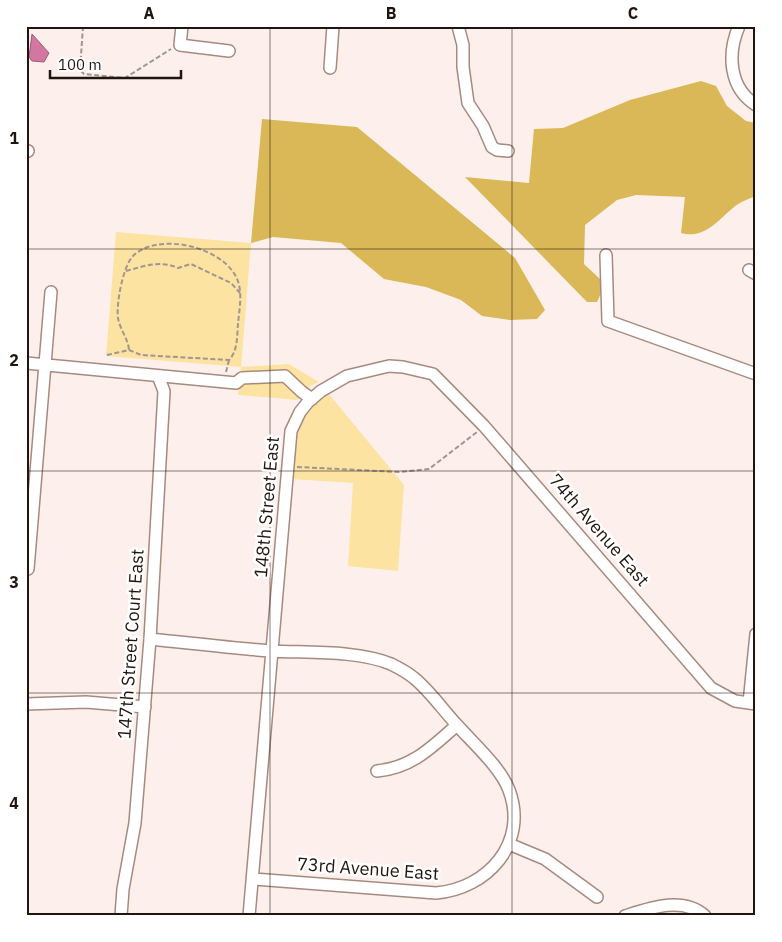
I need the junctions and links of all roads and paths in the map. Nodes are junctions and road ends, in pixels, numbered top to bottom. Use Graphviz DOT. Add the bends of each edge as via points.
graph roads {
  1 [pos="83,26"];
  2 [pos="182,26"];
  3 [pos="333,26"];
  4 [pos="458,26"];
  5 [pos="739,26"];
  6 [pos="180,45"];
  7 [pos="228,51"];
  8 [pos="330,68"];
  9 [pos="756,105"];
  10 [pos="508,151"];
  11 [pos="606,255"];
  12 [pos="126,271"];
  13 [pos="51,292"];
  14 [pos="240,293"];
  15 [pos="129,350"];
  16 [pos="107,354"];
  17 [pos="229,360"];
  18 [pos="26,363"];
  19 [pos="46,364"];
  20 [pos="420,370"];
  21 [pos="756,374"];
  22 [pos="158,376"];
  23 [pos="231,383"];
  24 [pos="312,399"];
  25 [pos="484,426"];
  26 [pos="287,466"];
  27 [pos="28,569"];
  28 [pos="756,634"];
  29 [pos="150,639"];
  30 [pos="274,651"];
  31 [pos="26,704"];
  32 [pos="752,704"];
  33 [pos="145,707"];
  34 [pos="457,725"];
  35 [pos="377,771"];
  36 [pos="510,838"];
  37 [pos="253,879"];
  38 [pos="597,897"];
  39 [pos="121,916"];
  40 [pos="250,916"];
  41 [pos="625,916"];
  42 [pos="705,916"];
  1 -- 6 [label="path" via="80,70 84,74 124,78"];
  2 -- 6 [label="street"];
  3 -- 8 [label="street"];
  4 -- 10 [label="street" via="463,45 468,103 492,147"];
  5 -- 9 [label="street" via="731,52 733,74 739,89"];
  6 -- 7 [label="street"];
  11 -- 21 [label="street" via="608,321"];
  12 -- 14 [label="path" via="159,264 178,268 191,264 231,283"];
  12 -- 14 [label="path" via="133,256 153,246 192,246 207,250 229,266 238,280"];
  12 -- 15 [label="path" via="120,288 118,319 127,336"];
  13 -- 19 [label="street"];
  14 -- 17 [label="path" via="235,350"];
  15 -- 16 [label="path"];
  15 -- 17 [label="path" via="141,355"];
  17 -- 23 [label="path"];
  18 -- 19 [label="street"];
  19 -- 22 [label="street"];
  19 -- 27 [label="street"];
  20 -- 24 [label="street, 148th Street East" via="388,366 359,371 339,380"];
  20 -- 25 [label="street, 74th Avenue East" via="433,374"];
  22 -- 23 [label="street"];
  22 -- 29 [label="street, 147th Street Court East" via="164,391"];
  23 -- 24 [label="street" via="242,378 285,376"];
  24 -- 26 [label="street, 148th Street East" via="294,424"];
  25 -- 26 [label="path" via="429,470 399,472"];
  25 -- 32 [label="street, 74th Avenue East" via="711,688 735,701"];
  26 -- 30 [label="street, 148th Street East"];
  28 -- 32 [label="street"];
  29 -- 30 [label="street"];
  29 -- 33 [label="street, 147th Street Court East"];
  30 -- 34 [label="street" via="350,656 389,664 417,680"];
  30 -- 37 [label="street, 148th Street East"];
  31 -- 33 [label="street" via="86,702"];
  33 -- 39 [label="street, 147th Street Court East" via="135,823"];
  34 -- 35 [label="street" via="412,762"];
  34 -- 36 [label="street" via="491,763 508,788 514,807"];
  36 -- 37 [label="street, 73rd Avenue East" via="494,866 482,878 448,892"];
  36 -- 38 [label="street"];
  37 -- 40 [label="street, 148th Street East"];
  41 -- 42 [label="street" via="675,905 696,908"];
}
